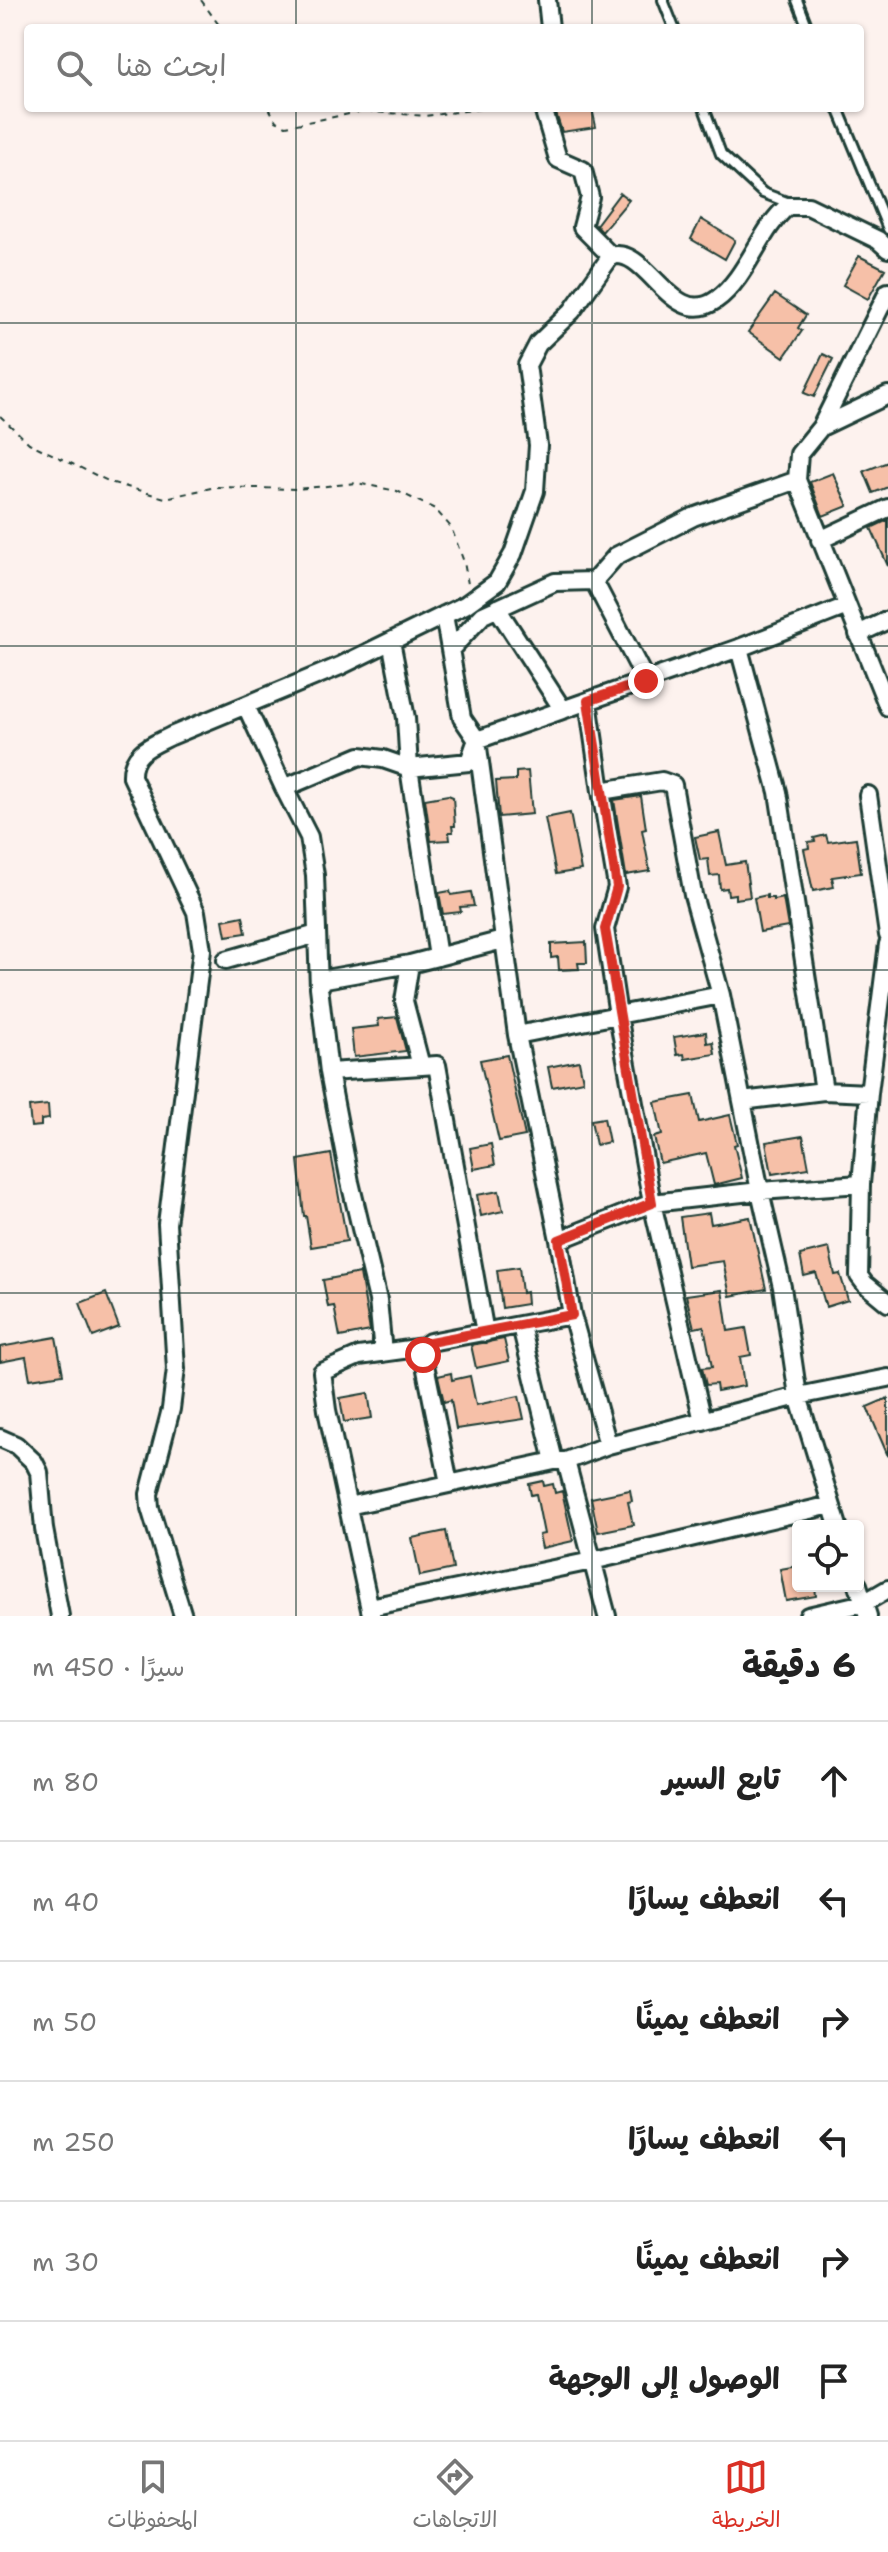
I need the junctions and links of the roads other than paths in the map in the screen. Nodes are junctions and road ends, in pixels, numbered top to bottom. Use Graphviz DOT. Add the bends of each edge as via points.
graph roads {
  1 [pos="547,0"];
  2 [pos="663,0"];
  3 [pos="797,0"];
  4 [pos="550,24"];
  5 [pos="672,24"];
  6 [pos="806,24"];
  7 [pos="544,112"];
  8 [pos="705,112"];
  9 [pos="840,112"];
  10 [pos="793,204"];
  11 [pos="886,236"];
  12 [pos="611,256"];
  13 [pos="888,292"];
  14 [pos="888,395"];
  15 [pos="821,427"];
  16 [pos="797,480"];
  17 [pos="888,508"];
  18 [pos="820,540"];
  19 [pos="594,581"];
  20 [pos="847,606"];
  21 [pos="497,608"];
  22 [pos="444,615"];
  23 [pos="888,620"];
  24 [pos="858,634"];
  25 [pos="391,641"];
  26 [pos="739,648"];
  27 [pos="450,650"];
  28 [pos="646,681"];
  29 [pos="588,701"];
  30 [pos="246,706"];
  31 [pos="888,707"];
  32 [pos="563,710"];
  33 [pos="477,740"];
  34 [pos="409,768"];
  35 [pos="284,788"];
  36 [pos="601,791"];
  37 [pos="868,795"];
  38 [pos="317,934"];
  39 [pos="888,935"];
  40 [pos="503,940"];
  41 [pos="888,944"];
  42 [pos="438,957"];
  43 [pos="226,960"];
  44 [pos="410,964"];
  45 [pos="319,987"];
  46 [pos="721,995"];
  47 [pos="618,1015"];
  48 [pos="517,1035"];
  49 [pos="421,1066"];
  50 [pos="329,1072"];
  51 [pos="824,1091"];
  52 [pos="869,1093"];
  53 [pos="742,1101"];
  54 [pos="861,1184"];
  55 [pos="760,1191"];
  56 [pos="652,1203"];
  57 [pos="559,1240"];
  58 [pos="888,1303"];
  59 [pos="572,1315"];
  60 [pos="521,1326"];
  61 [pos="485,1333"];
  62 [pos="424,1347"];
  63 [pos="383,1353"];
  64 [pos="888,1378"];
  65 [pos="798,1396"];
  66 [pos="703,1421"];
  67 [pos="0,1438"];
  68 [pos="608,1445"];
  69 [pos="560,1461"];
  70 [pos="449,1483"];
  71 [pos="831,1505"];
  72 [pos="348,1506"];
  73 [pos="836,1520"];
  74 [pos="592,1561"];
  75 [pos="888,1589"];
  76 [pos="866,1609"];
  77 [pos="371,1612"];
  78 [pos="60,1616"];
  79 [pos="183,1616"];
  80 [pos="607,1616"];
  81 [pos="808,1616"];
  1 -- 4 [label="street"];
  2 -- 5 [label="lane"];
  3 -- 6 [label="lane"];
  7 -- 12 [label="street" via="558,159 583,170 590,197 582,227"];
  8 -- 10 [label="lane" via="721,154 763,193"];
  9 -- 11 [label="lane"];
  10 -- 11 [label="street"];
  10 -- 12 [label="street" via="784,209 721,296 704,306 686,305 630,259"];
  12 -- 22 [label="street" via="572,311 530,355 527,375 538,445 535,491 505,571 497,582"];
  13 -- 15 [label="street"];
  14 -- 15 [label="street"];
  15 -- 16 [label="street" via="799,454"];
  16 -- 18 [label="street"];
  16 -- 19 [label="street" via="693,517 616,556"];
  17 -- 18 [label="street"];
  18 -- 20 [label="street"];
  19 -- 21 [label="street" via="555,582"];
  19 -- 28 [label="street"];
  20 -- 24 [label="street"];
  20 -- 26 [label="street"];
  21 -- 27 [label="street" via="483,615"];
  21 -- 32 [label="street"];
  22 -- 25 [label="street"];
  22 -- 27 [label="street"];
  23 -- 24 [label="street"];
  24 -- 31 [label="street"];
  25 -- 30 [label="street"];
  25 -- 34 [label="street" via="406,718"];
  26 -- 28 [label="street"];
  26 -- 51 [label="street" via="778,792"];
  27 -- 33 [label="street" via="462,718"];
  28 -- 29 [label="street"];
  29 -- 32 [label="street"];
  29 -- 36 [label="street"];
  30 -- 35 [label="street"];
  30 -- 79 [label="street" via="144,749 132,766 138,792 196,912 202,950 167,1224 176,1369 149,1494"];
  32 -- 33 [label="street"];
  33 -- 34 [label="street" via="469,762"];
  33 -- 40 [label="street"];
  34 -- 35 [label="street" via="360,756"];
  34 -- 42 [label="street"];
  35 -- 38 [label="street" via="309,837"];
  36 -- 46 [label="street" via="662,781 673,785 693,895"];
  36 -- 47 [label="street" via="617,887 605,929"];
  37 -- 39 [label="street"];
  38 -- 43 [label="street"];
  38 -- 45 [label="street"];
  40 -- 42 [label="street"];
  40 -- 48 [label="street"];
  41 -- 52 [label="street"];
  42 -- 44 [label="street"];
  44 -- 45 [label="street" via="325,979"];
  44 -- 49 [label="street" via="404,1001"];
  45 -- 50 [label="street"];
  46 -- 47 [label="street"];
  46 -- 53 [label="street"];
  47 -- 48 [label="street"];
  47 -- 56 [label="street"];
  48 -- 57 [label="street"];
  49 -- 50 [label="street"];
  49 -- 61 [label="street" via="437,1065"];
  50 -- 63 [label="street" via="378,1300"];
  51 -- 52 [label="street"];
  51 -- 53 [label="street"];
  52 -- 54 [label="street"];
  53 -- 55 [label="street"];
  54 -- 55 [label="street"];
  54 -- 58 [label="street" via="859,1276"];
  55 -- 56 [label="street"];
  55 -- 65 [label="street" via="782,1287"];
  56 -- 57 [label="street"];
  56 -- 66 [label="street"];
  57 -- 59 [label="street"];
  59 -- 60 [label="street"];
  59 -- 68 [label="street"];
  60 -- 61 [label="street"];
  60 -- 69 [label="street"];
  61 -- 62 [label="street"];
  62 -- 63 [label="street"];
  62 -- 70 [label="street"];
  63 -- 72 [label="street" via="359,1356 322,1372"];
  64 -- 65 [label="street"];
  65 -- 66 [label="street"];
  65 -- 71 [label="street"];
  66 -- 68 [label="street"];
  67 -- 78 [label="street" via="16,1445 39,1472"];
  68 -- 69 [label="street"];
  69 -- 70 [label="street"];
  69 -- 74 [label="street"];
  70 -- 72 [label="street"];
  71 -- 73 [label="street"];
  71 -- 74 [label="street"];
  72 -- 77 [label="street"];
  74 -- 77 [label="street"];
  74 -- 80 [label="street"];
  75 -- 76 [label="street"];
  76 -- 81 [label="street"];
}
